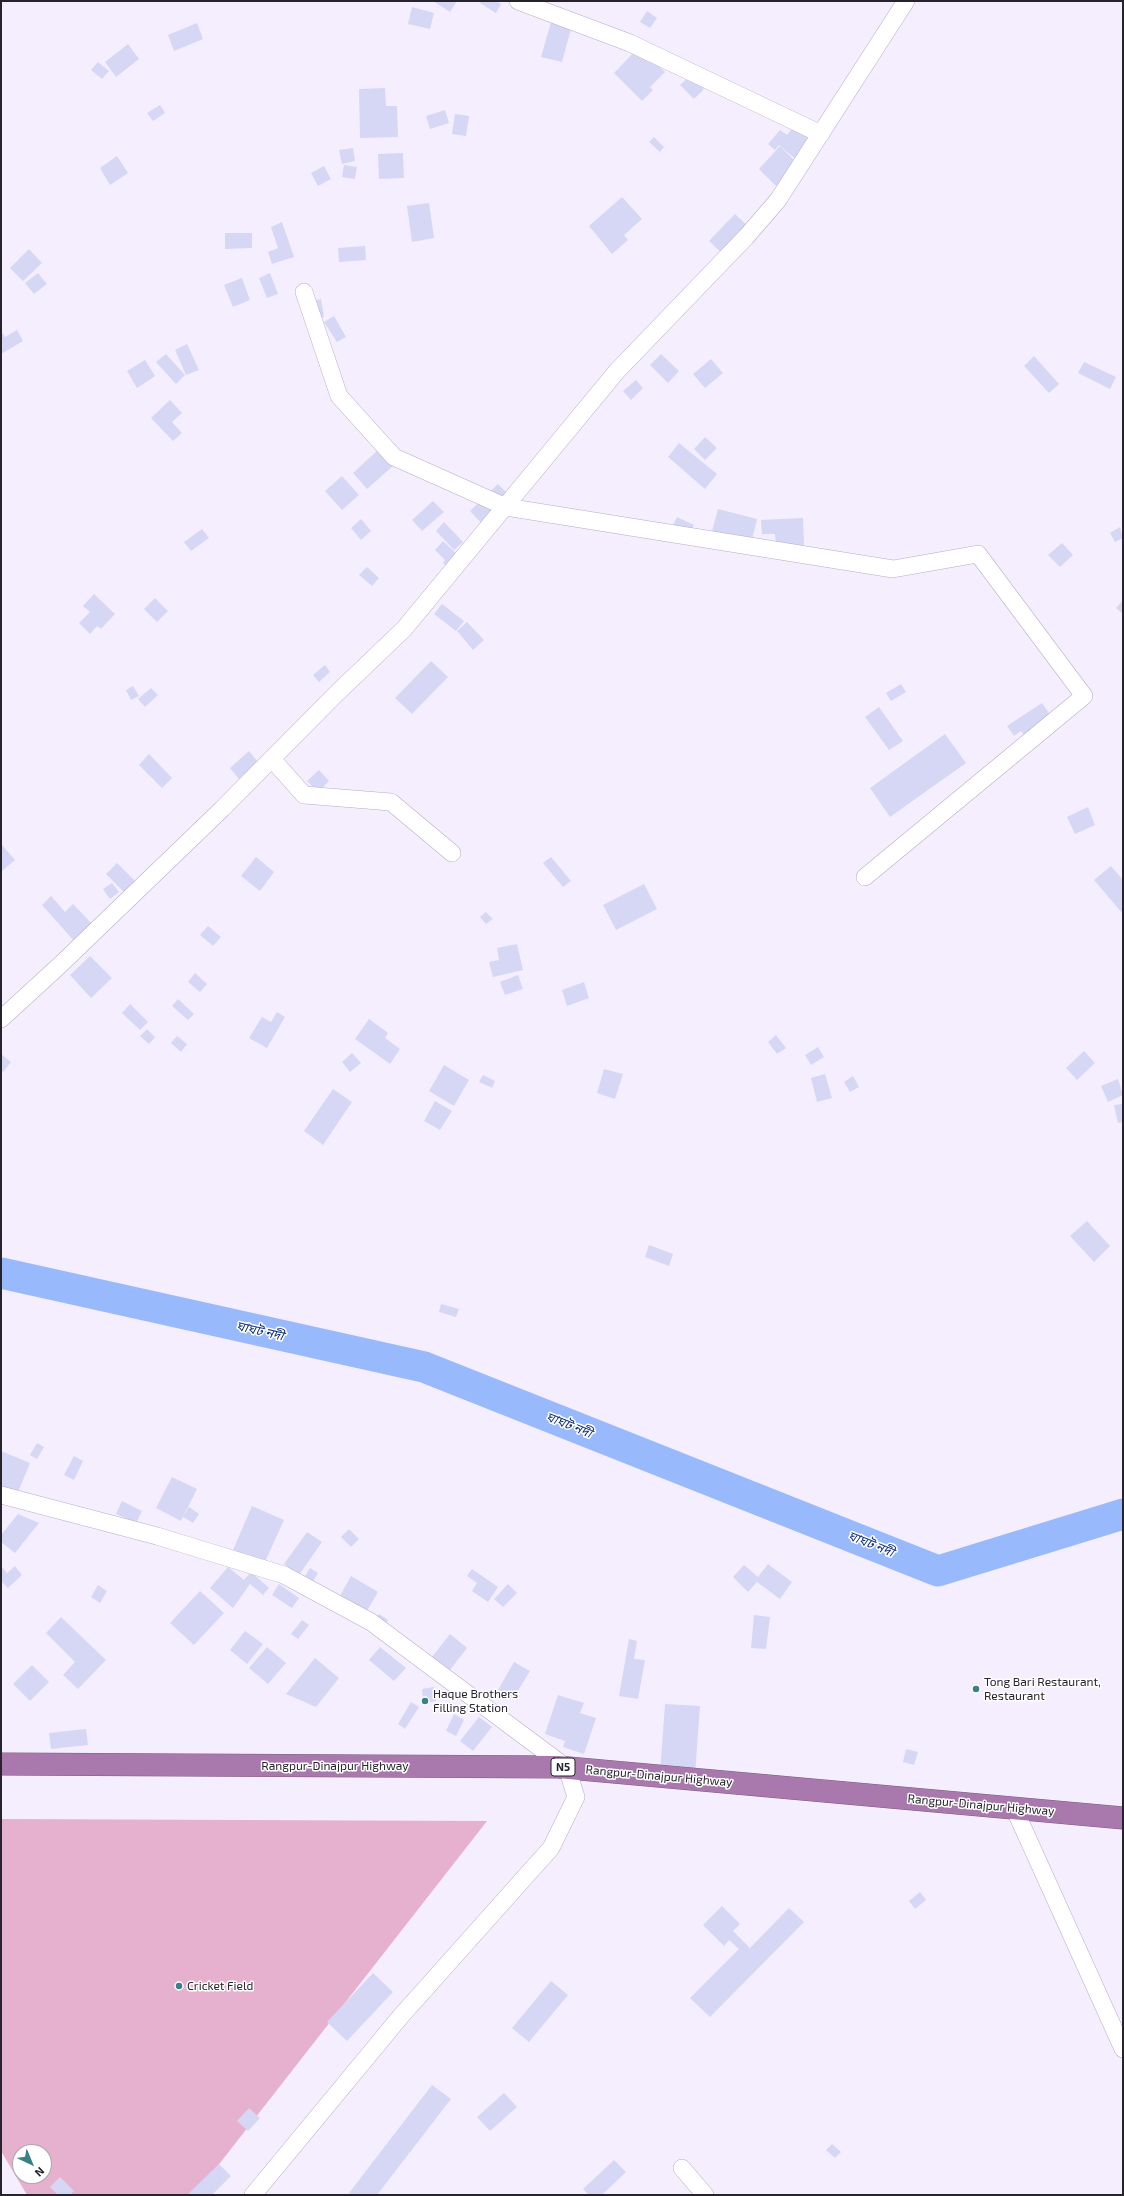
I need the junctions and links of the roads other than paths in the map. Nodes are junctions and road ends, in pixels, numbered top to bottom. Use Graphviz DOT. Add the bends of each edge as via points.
graph roads {
  1 [pos="518,1"];
  2 [pos="906,1"];
  3 [pos="821,134"];
  4 [pos="304,292"];
  5 [pos="506,506"];
  6 [pos="272,759"];
  7 [pos="452,854"];
  8 [pos="865,877"];
  9 [pos="1,1018"];
  10 [pos="1,1495"];
  11 [pos="1,1764"];
  12 [pos="567,1768"];
  13 [pos="1014,1808"];
  14 [pos="1123,1818"];
  15 [pos="1123,2049"];
  16 [pos="682,2168"];
  17 [pos="253,2195"];
  18 [pos="704,2195"];
  1 -- 3 [label="street" via="630,43"];
  2 -- 3 [label="street"];
  3 -- 5 [label="street" via="778,200 746,237 617,371"];
  4 -- 5 [label="street" via="339,396 394,457"];
  5 -- 6 [label="street" via="404,629"];
  5 -- 8 [label="street" via="893,569 978,554 1084,696"];
  6 -- 7 [label="street" via="304,795 391,802"];
  6 -- 9 [label="street" via="66,959"];
  10 -- 12 [label="street" via="157,1536 284,1575 371,1622"];
  11 -- 12 [label="highway, Rangpur-Dinajpur Highway / N5"];
  12 -- 13 [label="highway, Rangpur-Dinajpur Highway / N5"];
  12 -- 17 [label="street" via="576,1797 551,1848 401,2016"];
  13 -- 14 [label="highway, Rangpur-Dinajpur Highway / N5"];
  13 -- 15 [label="street"];
  16 -- 18 [label="street"];
}
